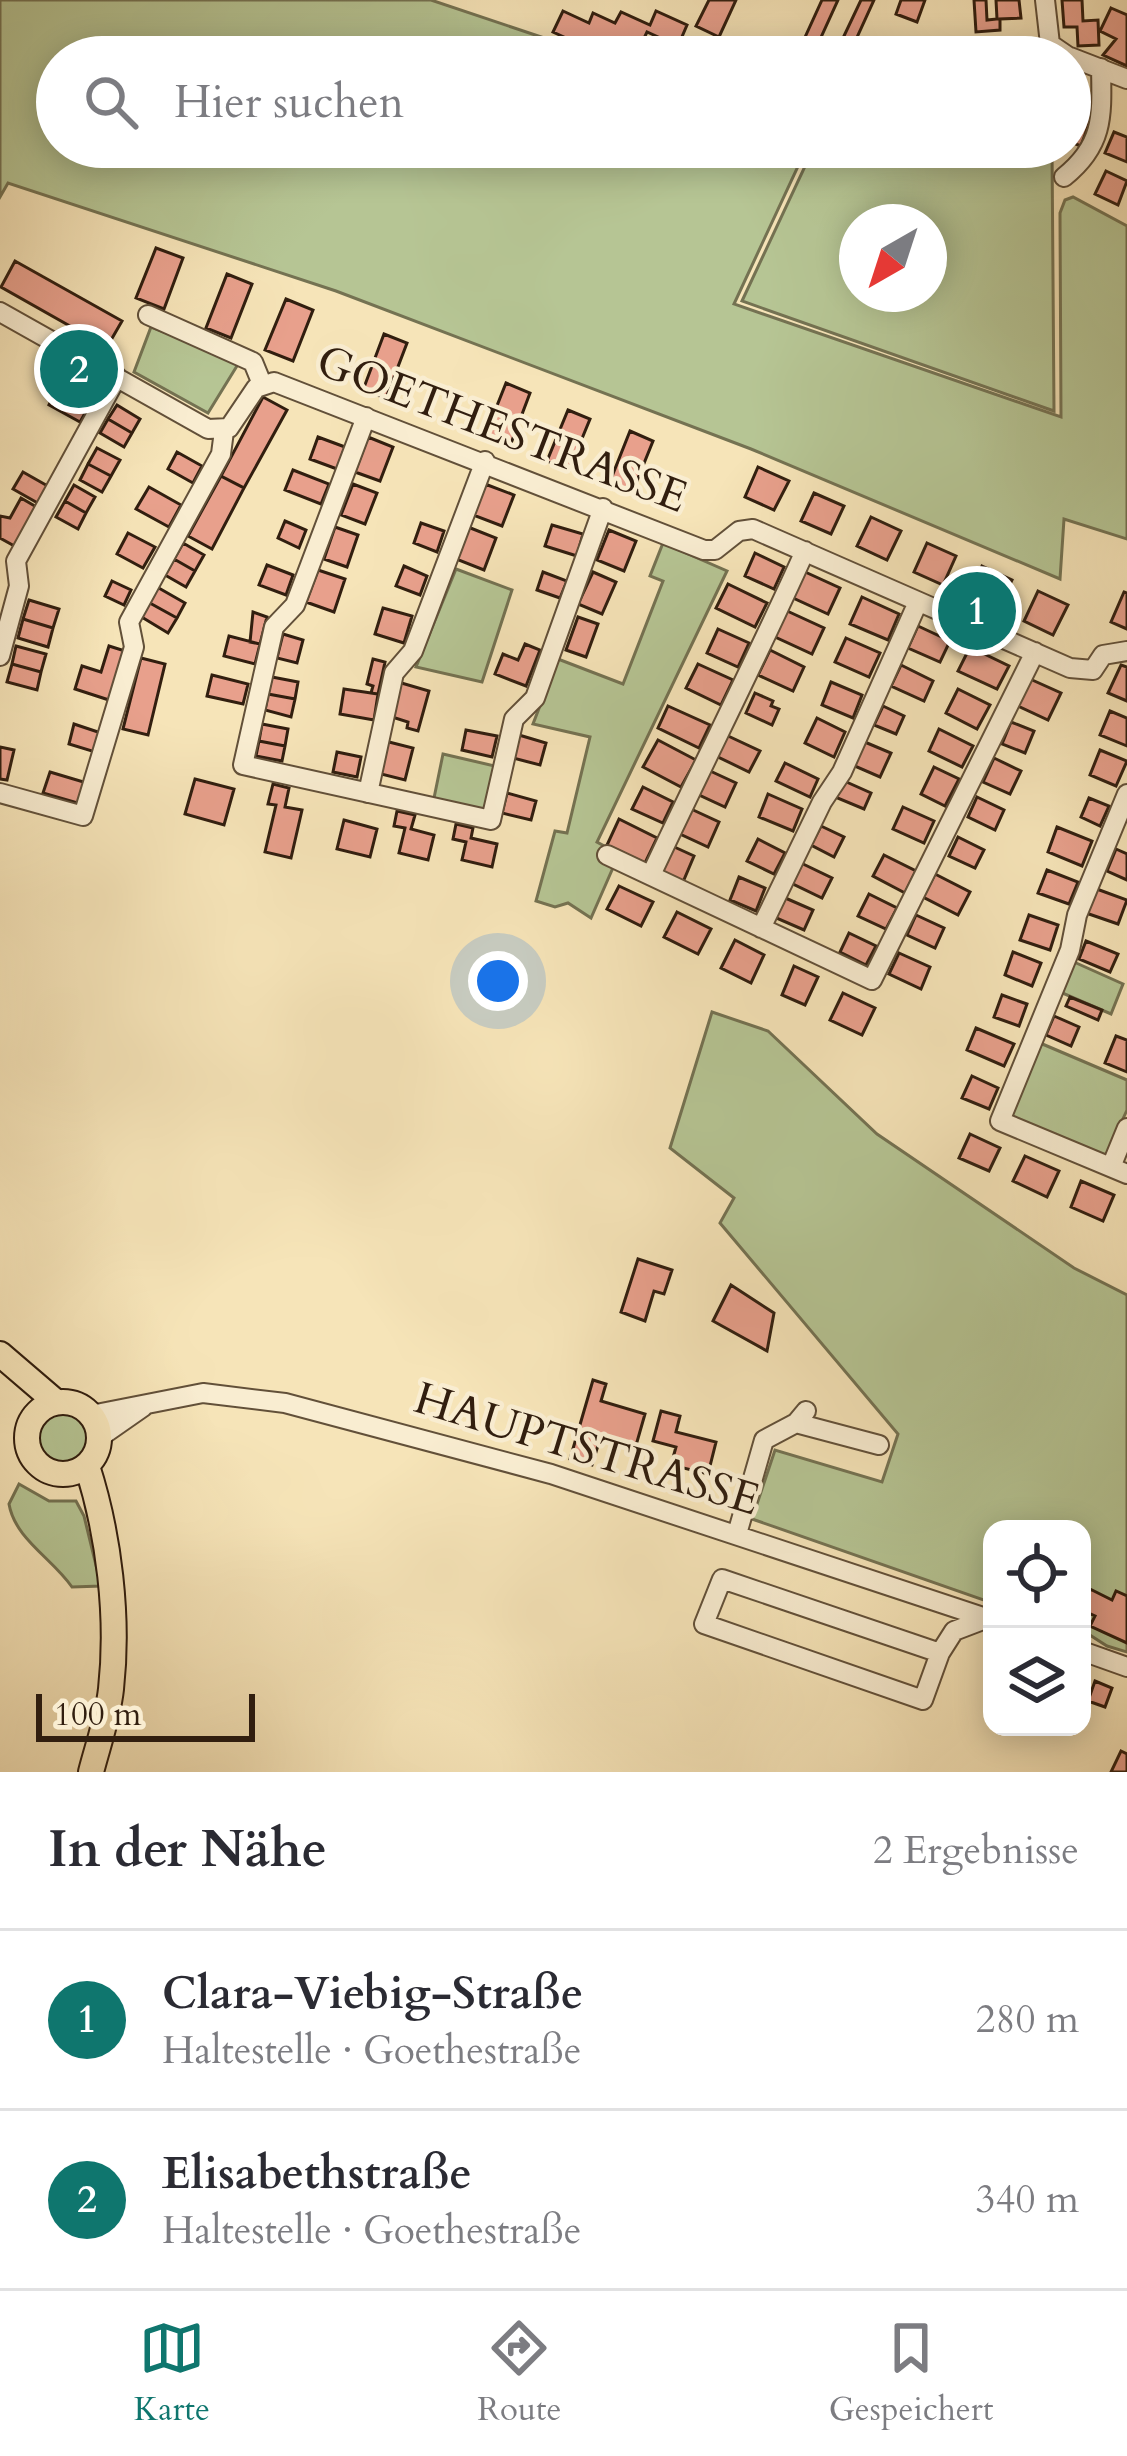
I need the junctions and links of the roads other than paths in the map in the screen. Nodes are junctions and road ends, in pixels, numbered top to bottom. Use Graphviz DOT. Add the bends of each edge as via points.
graph roads {
  1 [pos="1045,0"];
  2 [pos="1049,36"];
  3 [pos="1091,64"];
  4 [pos="1101,68"];
  5 [pos="1127,79"];
  6 [pos="1091,147"];
  7 [pos="1076,168"];
  8 [pos="1064,177"];
  9 [pos="1,315"];
  10 [pos="148,315"];
  11 [pos="117,377"];
  12 [pos="262,384"];
  13 [pos="366,417"];
  14 [pos="224,431"];
  15 [pos="485,461"];
  16 [pos="603,508"];
  17 [pos="805,551"];
  18 [pos="918,602"];
  19 [pos="1127,651"];
  20 [pos="1035,652"];
  21 [pos="0,656"];
  22 [pos="0,793"];
  23 [pos="368,793"];
  24 [pos="1127,794"];
  25 [pos="607,856"];
  26 [pos="651,875"];
  27 [pos="761,928"];
  28 [pos="1127,1128"];
  29 [pos="1119,1170"];
  30 [pos="6,1361"];
  31 [pos="46,1408"];
  32 [pos="95,1426"];
  33 [pos="878,1445"];
  34 [pos="77,1470"];
  35 [pos="737,1534"];
  36 [pos="983,1617"];
  37 [pos="983,1621"];
  38 [pos="940,1652"];
  39 [pos="1091,1654"];
  40 [pos="1127,1666"];
  41 [pos="91,1772"];
  1 -- 2 [label="street"];
  3 -- 4 [label="street"];
  4 -- 5 [label="street"];
  4 -- 6 [label="street" via="1102,119"];
  7 -- 8 [label="street"];
  9 -- 11 [label="street"];
  10 -- 12 [label="street" via="254,362"];
  11 -- 14 [label="street"];
  11 -- 21 [label="street" via="16,561 19,586"];
  12 -- 13 [label="street, GOETHESTRASSE"];
  12 -- 14 [label="street, GOETHESTRASSE"];
  13 -- 15 [label="street, GOETHESTRASSE"];
  13 -- 23 [label="street" via="295,605 274,627 243,765"];
  14 -- 22 [label="street, GOETHESTRASSE" via="221,454 129,622 134,647 82,816"];
  15 -- 16 [label="street, GOETHESTRASSE"];
  15 -- 23 [label="street" via="413,651 394,673"];
  16 -- 17 [label="street, GOETHESTRASSE" via="704,550 747,528"];
  16 -- 23 [label="street" via="535,698 514,719 490,820"];
  17 -- 18 [label="street, GOETHESTRASSE"];
  17 -- 26 [label="street"];
  18 -- 20 [label="street, GOETHESTRASSE"];
  18 -- 27 [label="street"];
  19 -- 20 [label="street, GOETHESTRASSE" via="1103,655 1082,672"];
  20 -- 27 [label="street" via="872,980"];
  24 -- 29 [label="street" via="1000,1121"];
  25 -- 26 [label="street"];
  26 -- 27 [label="street"];
  28 -- 29 [label="street"];
  30 -- 31 [label="main road"];
  31 -- 32 [label="main road" via="76,1404"];
  31 -- 34 [label="main road" via="26,1437 32,1457 48,1472"];
  32 -- 34 [label="main road" via="97,1453"];
  32 -- 35 [label="street, HAUPTSTRASSE" via="152,1400 216,1393 285,1403"];
  33 -- 35 [label="street" via="801,1417 764,1440"];
  34 -- 41 [label="main road" via="101,1530 114,1657"];
  35 -- 36 [label="street, HAUPTSTRASSE"];
  37 -- 38 [label="street" via="954,1631"];
  38 -- 38 [label="street" via="923,1700 704,1624 722,1579"];
  39 -- 40 [label="street"];
}
